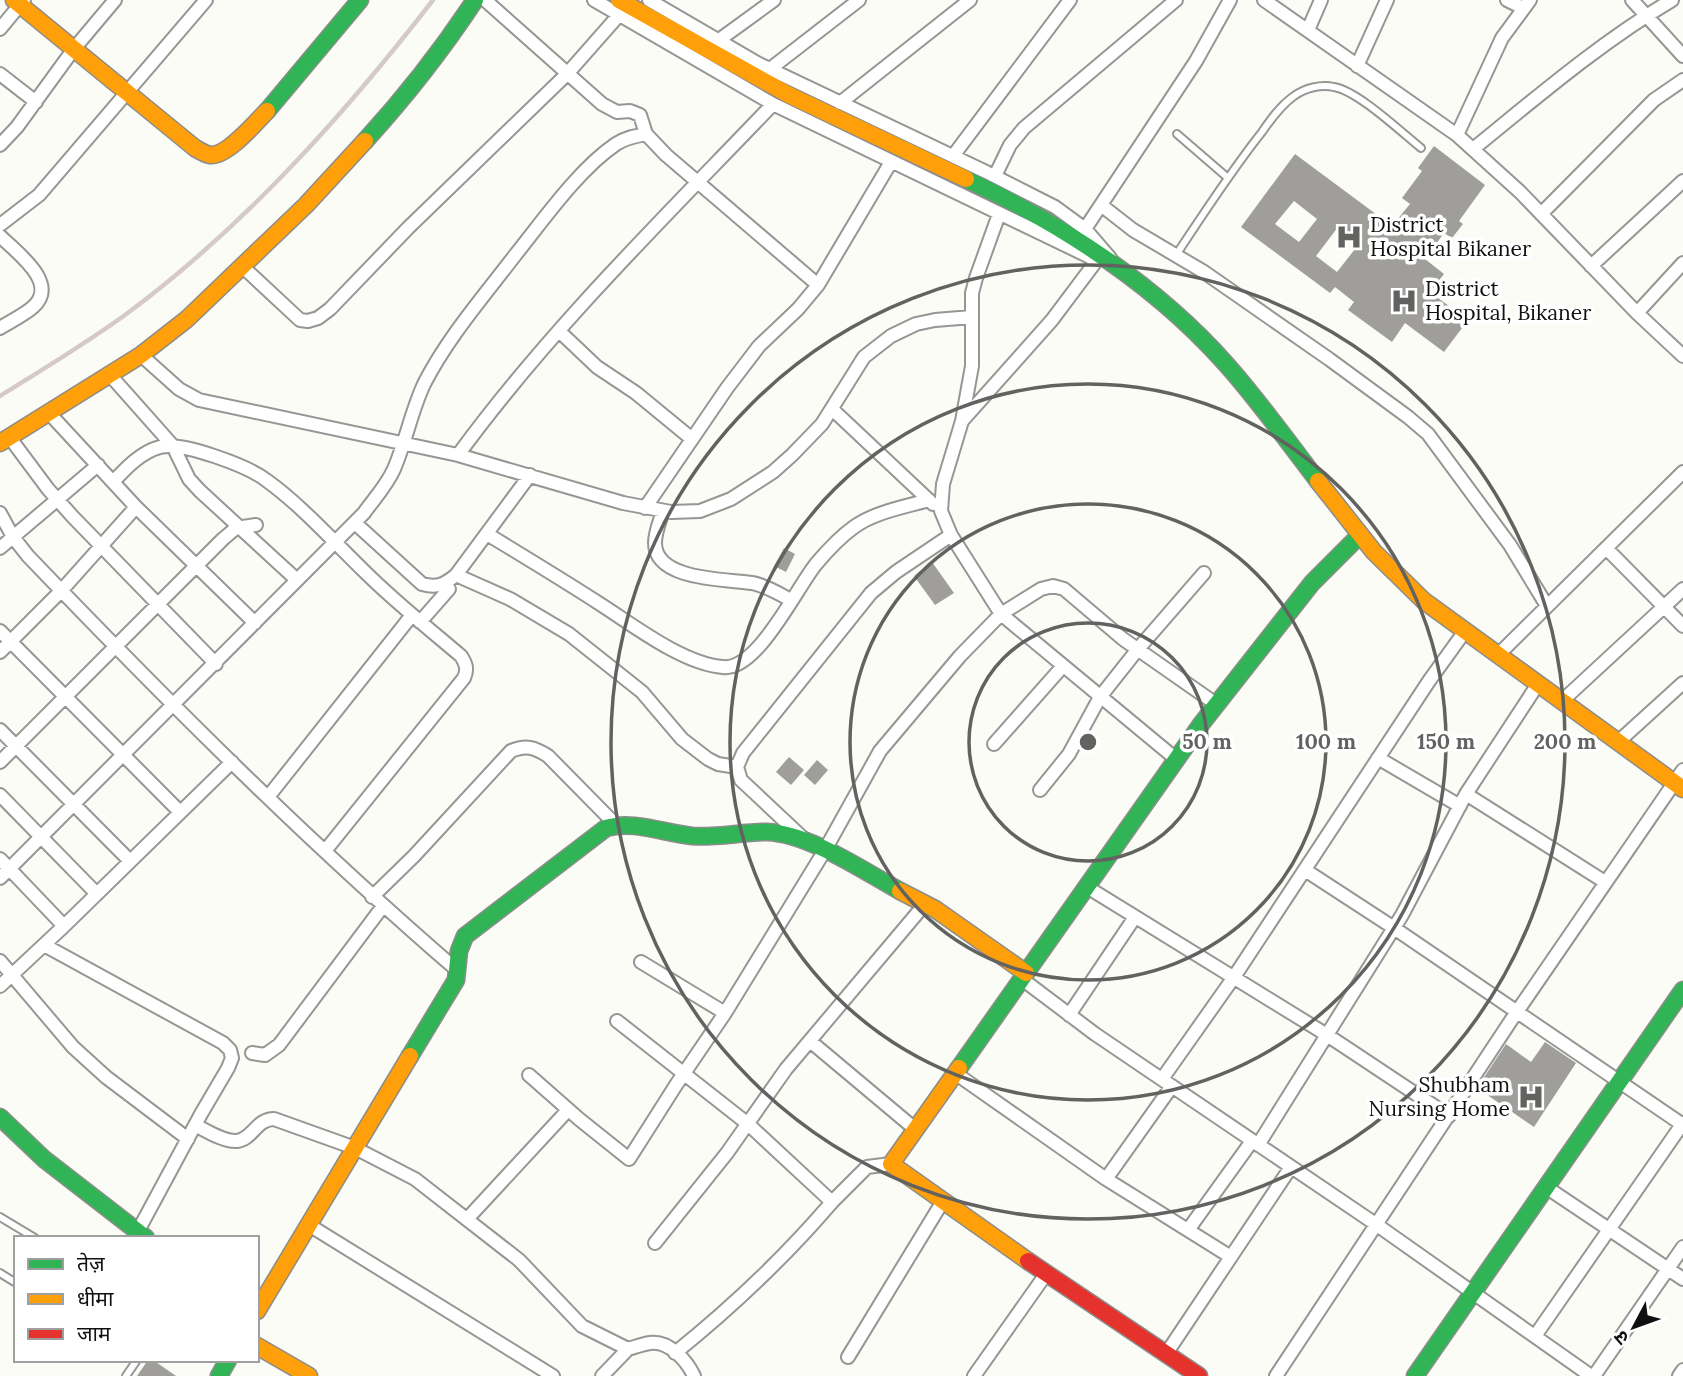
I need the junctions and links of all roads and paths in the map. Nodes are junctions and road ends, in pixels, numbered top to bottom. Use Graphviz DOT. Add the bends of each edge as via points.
graph roads {
  1 [pos="115,0"];
  2 [pos="206,0"];
  3 [pos="360,0"];
  4 [pos="475,0"];
  5 [pos="485,0"];
  6 [pos="594,0"];
  7 [pos="774,0"];
  8 [pos="859,0"];
  9 [pos="970,0"];
  10 [pos="1070,0"];
  11 [pos="1176,0"];
  12 [pos="1230,0"];
  13 [pos="1264,0"];
  14 [pos="1321,0"];
  15 [pos="1387,0"];
  16 [pos="1507,0"];
  17 [pos="1632,0"];
  18 [pos="1672,0"];
  19 [pos="20,2"];
  20 [pos="659,2"];
  21 [pos="1527,4"];
  22 [pos="619,8"];
  23 [pos="1646,15"];
  24 [pos="0,29"];
  25 [pos="1308,30"];
  26 [pos="719,40"];
  27 [pos="73,50"];
  28 [pos="1683,56"];
  29 [pos="1357,66"];
  30 [pos="770,69"];
  31 [pos="567,74"];
  32 [pos="1683,80"];
  33 [pos="3,81"];
  34 [pos="128,93"];
  35 [pos="36,102"];
  36 [pos="840,103"];
  37 [pos="773,104"];
  38 [pos="646,134"];
  39 [pos="1177,134"];
  40 [pos="1457,135"];
  41 [pos="0,145"];
  42 [pos="1421,148"];
  43 [pos="1473,149"];
  44 [pos="953,156"];
  45 [pos="891,162"];
  46 [pos="1228,178"];
  47 [pos="697,181"];
  48 [pos="1683,181"];
  49 [pos="994,184"];
  50 [pos="1101,205"];
  51 [pos="999,214"];
  52 [pos="1541,214"];
  53 [pos="0,225"];
  54 [pos="1085,229"];
  55 [pos="0,236"];
  56 [pos="1176,255"];
  57 [pos="1097,260"];
  58 [pos="1683,263"];
  59 [pos="1591,266"];
  60 [pos="243,267"];
  61 [pos="1122,271"];
  62 [pos="818,285"];
  63 [pos="1637,313"];
  64 [pos="972,317"];
  65 [pos="0,328"];
  66 [pos="559,331"];
  67 [pos="141,355"];
  68 [pos="1683,356"];
  69 [pos="110,375"];
  70 [pos="832,409"];
  71 [pos="49,413"];
  72 [pos="962,421"];
  73 [pos="692,439"];
  74 [pos="5,441"];
  75 [pos="404,444"];
  76 [pos="173,446"];
  77 [pos="458,455"];
  78 [pos="98,465"];
  79 [pos="530,475"];
  80 [pos="1680,480"];
  81 [pos="113,482"];
  82 [pos="57,499"];
  83 [pos="929,500"];
  84 [pos="136,507"];
  85 [pos="645,508"];
  86 [pos="663,511"];
  87 [pos="941,511"];
  88 [pos="0,513"];
  89 [pos="355,523"];
  90 [pos="256,525"];
  91 [pos="239,527"];
  92 [pos="486,534"];
  93 [pos="951,535"];
  94 [pos="1360,535"];
  95 [pos="13,537"];
  96 [pos="334,543"];
  97 [pos="0,548"];
  98 [pos="101,548"];
  99 [pos="1606,548"];
  100 [pos="195,565"];
  101 [pos="1204,573"];
  102 [pos="456,575"];
  103 [pos="297,580"];
  104 [pos="449,589"];
  105 [pos="1683,589"];
  106 [pos="61,591"];
  107 [pos="792,600"];
  108 [pos="157,604"];
  109 [pos="1547,607"];
  110 [pos="1664,608"];
  111 [pos="1001,614"];
  112 [pos="416,619"];
  113 [pos="255,623"];
  114 [pos="1683,626"];
  115 [pos="0,631"];
  116 [pos="1465,631"];
  117 [pos="10,642"];
  118 [pos="116,647"];
  119 [pos="1138,649"];
  120 [pos="0,652"];
  121 [pos="1498,655"];
  122 [pos="216,664"];
  123 [pos="1063,666"];
  124 [pos="1683,683"];
  125 [pos="1538,684"];
  126 [pos="65,696"];
  127 [pos="1100,697"];
  128 [pos="1562,701"];
  129 [pos="174,705"];
  130 [pos="1216,705"];
  131 [pos="0,730"];
  132 [pos="1618,742"];
  133 [pos="993,744"];
  134 [pos="16,746"];
  135 [pos="124,755"];
  136 [pos="1378,758"];
  137 [pos="1176,759"];
  138 [pos="0,762"];
  139 [pos="232,762"];
  140 [pos="737,767"];
  141 [pos="1680,780"];
  142 [pos="1040,789"];
  143 [pos="0,795"];
  144 [pos="268,797"];
  145 [pos="1463,800"];
  146 [pos="74,805"];
  147 [pos="180,812"];
  148 [pos="616,825"];
  149 [pos="41,838"];
  150 [pos="805,840"];
  151 [pos="825,850"];
  152 [pos="325,852"];
  153 [pos="130,861"];
  154 [pos="3,868"];
  155 [pos="1305,870"];
  156 [pos="1605,882"];
  157 [pos="1087,887"];
  158 [pos="97,894"];
  159 [pos="372,897"];
  160 [pos="925,904"];
  161 [pos="383,906"];
  162 [pos="1136,917"];
  163 [pos="64,926"];
  164 [pos="1394,928"];
  165 [pos="44,945"];
  166 [pos="0,961"];
  167 [pos="641,962"];
  168 [pos="458,971"];
  169 [pos="12,974"];
  170 [pos="1024,976"];
  171 [pos="1234,977"];
  172 [pos="0,986"];
  173 [pos="1683,990"];
  174 [pos="1517,1012"];
  175 [pos="725,1013"];
  176 [pos="1069,1015"];
  177 [pos="617,1021"];
  178 [pos="1327,1035"];
  179 [pos="810,1041"];
  180 [pos="252,1053"];
  181 [pos="684,1073"];
  182 [pos="955,1073"];
  183 [pos="529,1075"];
  184 [pos="1167,1083"];
  185 [pos="1619,1083"];
  186 [pos="568,1110"];
  187 [pos="1449,1116"];
  188 [pos="0,1117"];
  189 [pos="748,1124"];
  190 [pos="1683,1124"];
  191 [pos="195,1125"];
  192 [pos="915,1129"];
  193 [pos="188,1139"];
  194 [pos="1255,1143"];
  195 [pos="355,1148"];
  196 [pos="891,1164"];
  197 [pos="1291,1167"];
  198 [pos="1106,1179"];
  199 [pos="1546,1187"];
  200 [pos="943,1201"];
  201 [pos="832,1202"];
  202 [pos="0,1217"];
  203 [pos="468,1219"];
  204 [pos="309,1225"];
  205 [pos="1377,1225"];
  206 [pos="1608,1229"];
  207 [pos="1188,1230"];
  208 [pos="142,1235"];
  209 [pos="32,1236"];
  210 [pos="655,1243"];
  211 [pos="1683,1247"];
  212 [pos="1231,1257"];
  213 [pos="1667,1269"];
  214 [pos="1045,1273"];
  215 [pos="1683,1279"];
  216 [pos="1474,1292"];
  217 [pos="259,1308"];
  218 [pos="1535,1336"];
  219 [pos="259,1347"];
  220 [pos="628,1349"];
  221 [pos="675,1353"];
  222 [pos="1166,1354"];
  223 [pos="848,1357"];
  224 [pos="1683,1370"];
  225 [pos="309,1376"];
  226 [pos="553,1376"];
  227 [pos="602,1376"];
  228 [pos="694,1376"];
  229 [pos="974,1376"];
  230 [pos="1199,1376"];
  231 [pos="1276,1376"];
  232 [pos="1415,1376"];
  233 [pos="1592,1376"];
  234 [pos="1679,1376"];
  1 -- 27 [label="street"];
  2 -- 34 [label="street"];
  3 -- 34 [label="street" via="310,63 224,152 208,154 195,148"];
  4 -- 60 [label="street" via="400,103"];
  5 -- 31 [label="street"];
  6 -- 22 [label="street"];
  7 -- 26 [label="street"];
  8 -- 30 [label="street"];
  9 -- 36 [label="street"];
  10 -- 44 [label="street"];
  11 -- 49 [label="street" via="1024,128 1010,145"];
  12 -- 50 [label="street" via="1196,61"];
  13 -- 25 [label="street"];
  14 -- 25 [label="street"];
  15 -- 29 [label="street"];
  16 -- 21 [label="street"];
  17 -- 23 [label="street"];
  18 -- 23 [label="street"];
  19 -- 24 [label="street"];
  19 -- 27 [label="street"];
  20 -- 26 [label="street"];
  21 -- 40 [label="street" via="1493,55"];
  22 -- 31 [label="street"];
  22 -- 37 [label="street"];
  22 -- 49 [label="street" via="789,95"];
  23 -- 28 [label="street"];
  23 -- 43 [label="street"];
  25 -- 29 [label="street"];
  26 -- 30 [label="street"];
  27 -- 34 [label="street"];
  27 -- 35 [label="street"];
  29 -- 40 [label="street"];
  30 -- 36 [label="street"];
  31 -- 38 [label="street" via="612,110 640,115"];
  31 -- 60 [label="street" via="318,318 300,320"];
  32 -- 52 [label="street" via="1654,100"];
  33 -- 35 [label="street"];
  34 -- 53 [label="street" via="38,195"];
  35 -- 41 [label="street"];
  36 -- 44 [label="street"];
  37 -- 45 [label="street"];
  37 -- 47 [label="street"];
  38 -- 47 [label="street"];
  38 -- 75 [label="street" via="617,143 588,170 470,313 424,385"];
  39 -- 46 [label="lane"];
  40 -- 43 [label="street"];
  42 -- 46 [label="lane" via="1357,97 1321,85 1282,106"];
  43 -- 52 [label="street"];
  44 -- 49 [label="street"];
  45 -- 51 [label="street"];
  45 -- 62 [label="street"];
  46 -- 56 [label="lane"];
  47 -- 62 [label="street"];
  47 -- 66 [label="street"];
  48 -- 59 [label="street"];
  49 -- 54 [label="street" via="1055,208"];
  49 -- 61 [label="street"];
  50 -- 54 [label="street"];
  50 -- 56 [label="street"];
  51 -- 57 [label="street"];
  51 -- 64 [label="street" via="972,293"];
  52 -- 59 [label="street"];
  54 -- 61 [label="street"];
  55 -- 65 [label="street" via="38,275 42,296"];
  56 -- 109 [label="street" via="1329,359 1428,434 1504,536"];
  57 -- 61 [label="street"];
  57 -- 72 [label="street" via="1052,320"];
  58 -- 63 [label="street"];
  59 -- 63 [label="street"];
  60 -- 67 [label="street" via="187,320"];
  61 -- 94 [label="street" via="1181,318 1226,364"];
  62 -- 73 [label="street" via="759,346"];
  63 -- 68 [label="street"];
  64 -- 70 [label="street" via="916,324 891,336 864,357"];
  64 -- 72 [label="street" via="972,366"];
  66 -- 73 [label="street" via="597,367"];
  66 -- 77 [label="street"];
  67 -- 69 [label="street"];
  67 -- 75 [label="street" via="178,389 199,400"];
  69 -- 71 [label="street"];
  69 -- 76 [label="street"];
  70 -- 83 [label="street"];
  70 -- 86 [label="street" via="773,472 731,499 700,511"];
  71 -- 74 [label="street"];
  71 -- 78 [label="street"];
  72 -- 87 [label="street" via="943,484"];
  73 -- 85 [label="street"];
  74 -- 82 [label="street"];
  75 -- 77 [label="street"];
  75 -- 89 [label="street" via="393,473"];
  76 -- 81 [label="street" via="145,454"];
  76 -- 91 [label="street" via="189,479"];
  76 -- 96 [label="street" via="216,457 264,478"];
  77 -- 79 [label="street"];
  78 -- 81 [label="street"];
  78 -- 82 [label="street"];
  79 -- 85 [label="street"];
  79 -- 92 [label="street"];
  80 -- 99 [label="street"];
  81 -- 84 [label="street"];
  82 -- 95 [label="street"];
  82 -- 98 [label="street"];
  83 -- 87 [label="street"];
  83 -- 107 [label="street" via="874,515 855,526 833,545"];
  84 -- 98 [label="street"];
  84 -- 100 [label="street"];
  85 -- 86 [label="street"];
  86 -- 107 [label="street" via="654,545 667,564 700,578 755,584"];
  87 -- 93 [label="street"];
  88 -- 95 [label="street"];
  89 -- 96 [label="street"];
  89 -- 102 [label="street" via="422,584 445,585"];
  90 -- 91 [label="street"];
  91 -- 100 [label="street"];
  91 -- 103 [label="street"];
  92 -- 102 [label="street"];
  92 -- 107 [label="street" via="654,639 723,668 736,666 757,649"];
  93 -- 111 [label="street"];
  93 -- 140 [label="street" via="871,593 752,741"];
  94 -- 116 [label="street" via="1424,601"];
  94 -- 130 [label="street" via="1312,583"];
  95 -- 97 [label="street"];
  95 -- 106 [label="street"];
  96 -- 103 [label="street"];
  96 -- 112 [label="street"];
  98 -- 106 [label="street"];
  98 -- 108 [label="street"];
  99 -- 109 [label="street"];
  99 -- 110 [label="street"];
  100 -- 108 [label="street"];
  100 -- 113 [label="street"];
  101 -- 119 [label="street"];
  102 -- 140 [label="street" via="510,599 569,634 642,692 682,739 708,759"];
  103 -- 113 [label="street"];
  104 -- 112 [label="street"];
  105 -- 110 [label="street"];
  106 -- 117 [label="street"];
  106 -- 118 [label="street"];
  108 -- 118 [label="street"];
  108 -- 122 [label="street"];
  109 -- 121 [label="street"];
  110 -- 114 [label="street"];
  110 -- 128 [label="street"];
  111 -- 119 [label="street" via="1053,586 1064,589"];
  111 -- 123 [label="street"];
  111 -- 151 [label="street" via="880,751"];
  112 -- 144 [label="street"];
  112 -- 152 [label="street" via="461,656 467,671"];
  113 -- 122 [label="street"];
  115 -- 117 [label="street"];
  116 -- 121 [label="street"];
  116 -- 136 [label="street"];
  117 -- 120 [label="street"];
  117 -- 126 [label="street"];
  118 -- 126 [label="street"];
  118 -- 129 [label="street"];
  119 -- 127 [label="street"];
  119 -- 130 [label="street"];
  121 -- 125 [label="street"];
  122 -- 129 [label="street"];
  123 -- 127 [label="street"];
  123 -- 133 [label="street"];
  124 -- 132 [label="street"];
  125 -- 128 [label="street"];
  125 -- 145 [label="street"];
  126 -- 134 [label="street"];
  126 -- 135 [label="street"];
  127 -- 137 [label="street"];
  127 -- 142 [label="street" via="1069,754"];
  128 -- 132 [label="street"];
  129 -- 135 [label="street"];
  129 -- 139 [label="street"];
  130 -- 137 [label="street"];
  131 -- 134 [label="street"];
  132 -- 141 [label="street"];
  134 -- 138 [label="street"];
  134 -- 146 [label="street"];
  135 -- 146 [label="street"];
  135 -- 147 [label="street"];
  136 -- 145 [label="street"];
  136 -- 155 [label="street"];
  137 -- 157 [label="street"];
  139 -- 144 [label="street"];
  139 -- 147 [label="street"];
  140 -- 150 [label="street" via="741,780"];
  141 -- 156 [label="street"];
  143 -- 149 [label="street"];
  144 -- 152 [label="street"];
  145 -- 156 [label="street"];
  145 -- 164 [label="street"];
  146 -- 149 [label="street"];
  146 -- 153 [label="street"];
  147 -- 153 [label="street"];
  148 -- 150 [label="street" via="693,836 770,832"];
  148 -- 159 [label="street" via="548,756 523,746 511,751"];
  148 -- 168 [label="street" via="599,833 465,936"];
  149 -- 154 [label="street"];
  149 -- 158 [label="street"];
  150 -- 151 [label="street"];
  151 -- 160 [label="street"];
  151 -- 175 [label="street"];
  152 -- 159 [label="street"];
  153 -- 158 [label="street"];
  154 -- 163 [label="street"];
  155 -- 164 [label="street"];
  155 -- 171 [label="street"];
  156 -- 174 [label="street"];
  157 -- 162 [label="street"];
  157 -- 170 [label="street"];
  158 -- 163 [label="street"];
  159 -- 161 [label="street"];
  160 -- 170 [label="street"];
  160 -- 179 [label="street"];
  161 -- 168 [label="street"];
  161 -- 180 [label="street" via="279,1045 265,1055"];
  162 -- 171 [label="street"];
  162 -- 176 [label="street"];
  163 -- 165 [label="street"];
  164 -- 174 [label="street"];
  164 -- 178 [label="street"];
  165 -- 169 [label="street"];
  165 -- 191 [label="street" via="223,1042 232,1058"];
  166 -- 169 [label="street"];
  167 -- 175 [label="street"];
  168 -- 195 [label="street"];
  169 -- 172 [label="street"];
  169 -- 193 [label="street" via="73,1047"];
  170 -- 176 [label="street"];
  170 -- 182 [label="street"];
  171 -- 178 [label="street"];
  171 -- 184 [label="street"];
  173 -- 185 [label="street"];
  174 -- 185 [label="street"];
  174 -- 187 [label="street"];
  175 -- 181 [label="street"];
  176 -- 184 [label="street"];
  177 -- 181 [label="street"];
  178 -- 187 [label="street"];
  178 -- 194 [label="street"];
  179 -- 189 [label="street"];
  179 -- 192 [label="street"];
  181 -- 186 [label="street" via="629,1159"];
  181 -- 189 [label="street"];
  182 -- 192 [label="street"];
  182 -- 198 [label="street"];
  183 -- 186 [label="street"];
  184 -- 194 [label="street"];
  184 -- 198 [label="street"];
  185 -- 190 [label="street"];
  185 -- 199 [label="street"];
  186 -- 203 [label="street"];
  187 -- 205 [label="street"];
  188 -- 208 [label="street"];
  189 -- 201 [label="street"];
  189 -- 210 [label="street"];
  190 -- 206 [label="street"];
  191 -- 193 [label="street"];
  191 -- 195 [label="street" via="224,1139 238,1140 262,1121 274,1119"];
  192 -- 196 [label="street"];
  193 -- 208 [label="street"];
  194 -- 197 [label="street"];
  194 -- 207 [label="street"];
  195 -- 203 [label="street" via="415,1179"];
  195 -- 204 [label="street"];
  196 -- 200 [label="street"];
  196 -- 201 [label="street" via="867,1167"];
  197 -- 205 [label="street"];
  197 -- 212 [label="street"];
  198 -- 207 [label="street"];
  199 -- 206 [label="street"];
  199 -- 216 [label="street"];
  200 -- 214 [label="street"];
  200 -- 223 [label="street"];
  201 -- 221 [label="street" via="801,1238"];
  202 -- 209 [label="lane"];
  203 -- 220 [label="street" via="519,1259 582,1326"];
  204 -- 217 [label="street"];
  204 -- 226 [label="street"];
  205 -- 216 [label="street"];
  205 -- 231 [label="street"];
  206 -- 213 [label="street"];
  206 -- 218 [label="street"];
  207 -- 212 [label="street"];
  211 -- 213 [label="street"];
  212 -- 222 [label="street"];
  213 -- 215 [label="street"];
  213 -- 233 [label="street"];
  214 -- 222 [label="street"];
  214 -- 229 [label="street"];
  216 -- 218 [label="street"];
  216 -- 232 [label="street"];
  218 -- 233 [label="street"];
  219 -- 225 [label="street"];
  220 -- 221 [label="street" via="654,1342"];
  220 -- 227 [label="street"];
  221 -- 228 [label="street" via="687,1362"];
  222 -- 230 [label="street"];
  224 -- 234 [label="street"];
}
